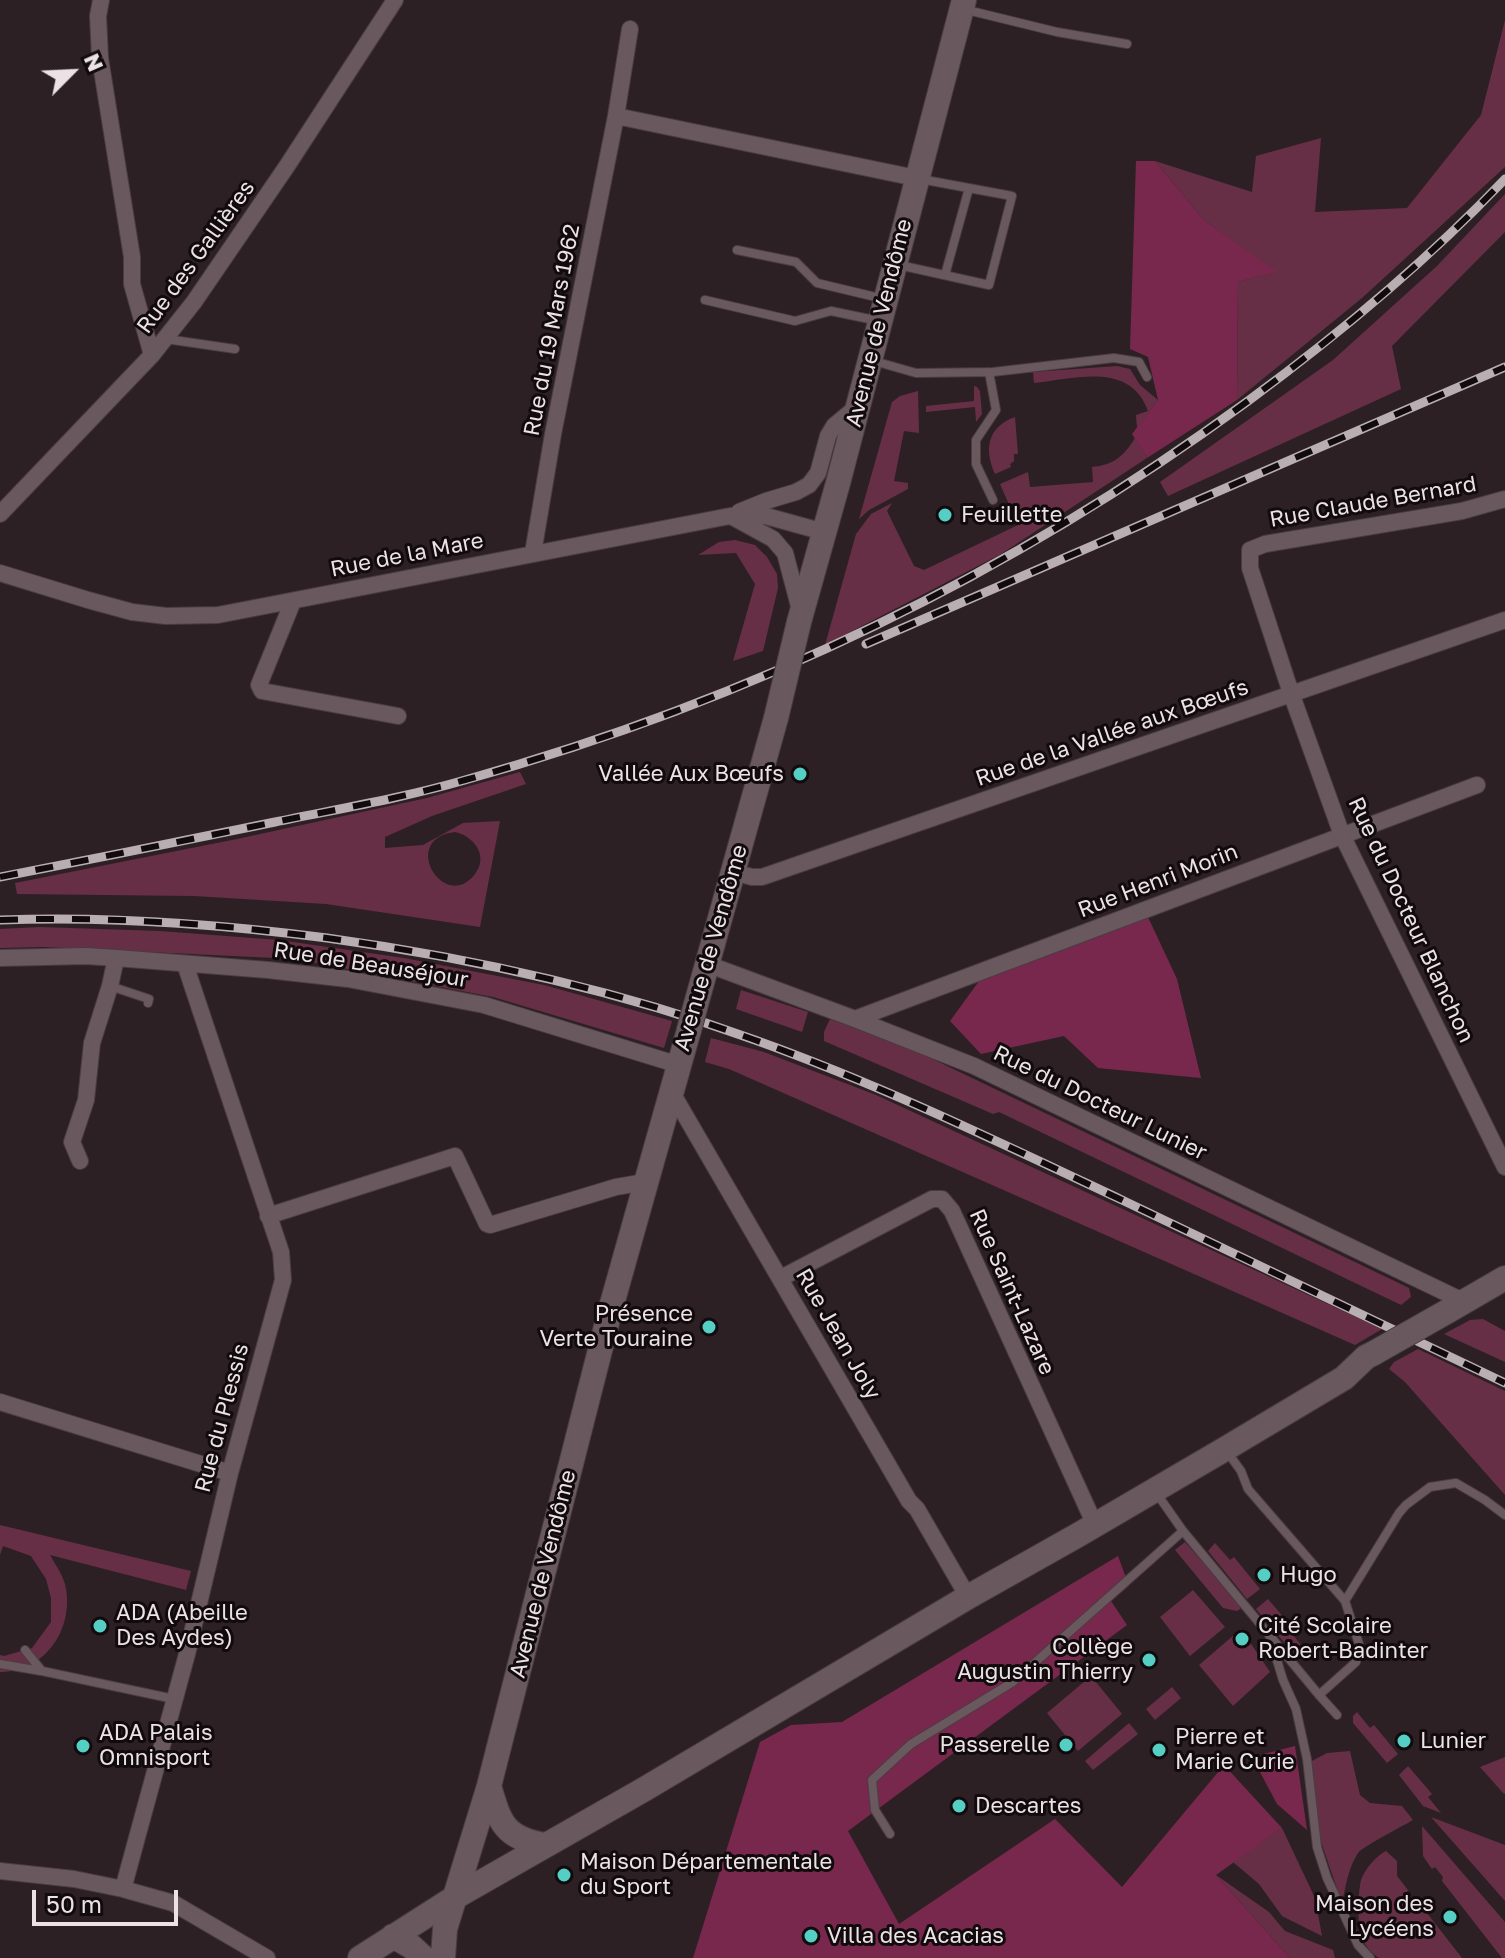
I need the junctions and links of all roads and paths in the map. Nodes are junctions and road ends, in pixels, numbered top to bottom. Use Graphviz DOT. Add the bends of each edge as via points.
graph roads {
  1 [pos="101,0"];
  2 [pos="395,0"];
  3 [pos="962,4"];
  4 [pos="630,29"];
  5 [pos="1127,44"];
  6 [pos="616,116"];
  7 [pos="916,178"];
  8 [pos="969,188"];
  9 [pos="737,250"];
  10 [pos="894,264"];
  11 [pos="945,275"];
  12 [pos="705,300"];
  13 [pos="883,310"];
  14 [pos="165,339"];
  15 [pos="235,349"];
  16 [pos="152,355"];
  17 [pos="870,359"];
  18 [pos="989,372"];
  19 [pos="1147,377"];
  20 [pos="858,406"];
  21 [pos="1505,499"];
  22 [pos="993,500"];
  23 [pos="0,514"];
  24 [pos="730,516"];
  25 [pos="824,532"];
  26 [pos="1250,550"];
  27 [pos="533,553"];
  28 [pos="0,573"];
  29 [pos="293,601"];
  30 [pos="800,618"];
  31 [pos="1505,620"];
  32 [pos="1291,693"];
  33 [pos="398,716"];
  34 [pos="1477,785"];
  35 [pos="1342,835"];
  36 [pos="733,872"];
  37 [pos="0,958"];
  38 [pos="116,958"];
  39 [pos="185,964"];
  40 [pos="707,964"];
  41 [pos="110,986"];
  42 [pos="148,1003"];
  43 [pos="855,1019"];
  44 [pos="679,1065"];
  45 [pos="671,1091"];
  46 [pos="80,1161"];
  47 [pos="1505,1167"];
  48 [pos="645,1182"];
  49 [pos="268,1216"];
  50 [pos="781,1278"];
  51 [pos="1505,1278"];
  52 [pos="1457,1307"];
  53 [pos="0,1402"];
  54 [pos="1225,1449"];
  55 [pos="230,1473"];
  56 [pos="1154,1491"];
  57 [pos="1505,1515"];
  58 [pos="1095,1525"];
  59 [pos="1183,1531"];
  60 [pos="968,1597"];
  61 [pos="1345,1601"];
  62 [pos="1268,1631"];
  63 [pos="25,1650"];
  64 [pos="0,1664"];
  65 [pos="42,1671"];
  66 [pos="1319,1695"];
  67 [pos="174,1699"];
  68 [pos="1337,1715"];
  69 [pos="489,1786"];
  70 [pos="890,1834"];
  71 [pos="545,1845"];
  72 [pos="0,1871"];
  73 [pos="123,1889"];
  74 [pos="457,1896"];
  75 [pos="394,1947"];
  76 [pos="267,1958"];
  77 [pos="360,1958"];
  78 [pos="424,1958"];
  79 [pos="443,1958"];
  80 [pos="1370,1958"];
  1 -- 16 [label="street" via="100,58 132,284"];
  2 -- 14 [label="street, Rue des Gallières"];
  3 -- 5 [label="lane" via="1057,32"];
  3 -- 7 [label="main road, Avenue de Vendôme"];
  4 -- 6 [label="street, Rue du 19 Mars 1962"];
  6 -- 7 [label="street"];
  6 -- 27 [label="street, Rue du 19 Mars 1962"];
  7 -- 8 [label="lane"];
  7 -- 10 [label="main road, Avenue de Vendôme"];
  8 -- 11 [label="lane"];
  8 -- 11 [label="lane" via="1012,196 989,285"];
  9 -- 13 [label="lane" via="796,262 817,283"];
  10 -- 11 [label="lane"];
  10 -- 13 [label="main road, Avenue de Vendôme"];
  12 -- 13 [label="lane" via="795,321 831,311"];
  13 -- 17 [label="main road, Avenue de Vendôme"];
  14 -- 15 [label="lane"];
  14 -- 16 [label="street, Rue des Gallières"];
  16 -- 23 [label="street, Rue des Gallières"];
  17 -- 18 [label="lane" via="916,373"];
  17 -- 20 [label="main road, Avenue de Vendôme"];
  18 -- 19 [label="lane" via="1114,358 1139,362"];
  18 -- 22 [label="lane" via="996,410 976,440 976,464"];
  20 -- 24 [label="street" via="834,426 809,485"];
  20 -- 25 [label="main road, Avenue de Vendôme"];
  21 -- 26 [label="street, Rue Claude Bernard"];
  24 -- 25 [label="street, Rue de la Mare" via="766,516"];
  24 -- 27 [label="street, Rue de la Mare"];
  24 -- 30 [label="street" via="773,539 785,553"];
  25 -- 30 [label="main road, Avenue de Vendôme"];
  26 -- 32 [label="street, Rue du Docteur Blanchon" via="1250,568"];
  27 -- 29 [label="street, Rue de la Mare"];
  28 -- 29 [label="street, Rue de la Mare" via="132,612 166,616 218,615"];
  29 -- 33 [label="street" via="259,685 262,691"];
  30 -- 36 [label="main road, Avenue de Vendôme, bridge"];
  31 -- 32 [label="street, Rue de la Vallée aux Bœufs"];
  32 -- 35 [label="street, Rue du Docteur Blanchon"];
  32 -- 36 [label="street, Rue de la Vallée aux Bœufs" via="762,877"];
  34 -- 35 [label="street, Rue Henri Morin"];
  35 -- 43 [label="street, Rue Henri Morin"];
  35 -- 47 [label="street, Rue du Docteur Blanchon"];
  36 -- 40 [label="main road, Avenue de Vendôme"];
  37 -- 38 [label="street, Rue de Beauséjour"];
  38 -- 39 [label="street, Rue de Beauséjour"];
  38 -- 41 [label="street"];
  39 -- 44 [label="street, Rue de Beauséjour" via="348,979 484,1005"];
  39 -- 49 [label="street, Rue du Plessis"];
  40 -- 43 [label="street, Rue du Docteur Lunier"];
  40 -- 44 [label="main road, Avenue de Vendôme, bridge"];
  41 -- 42 [label="lane" via="149,999"];
  41 -- 46 [label="street" via="72,1142"];
  43 -- 52 [label="street, Rue du Docteur Lunier" via="974,1066"];
  44 -- 45 [label="main road, Avenue de Vendôme"];
  45 -- 48 [label="main road, Avenue de Vendôme"];
  45 -- 50 [label="street, Rue Jean Joly"];
  48 -- 49 [label="street" via="490,1225 455,1156"];
  48 -- 69 [label="main road, Avenue de Vendôme"];
  49 -- 55 [label="street, Rue du Plessis" via="281,1252 283,1280"];
  50 -- 58 [label="street, Rue Saint-Lazare" via="932,1199 942,1199"];
  50 -- 60 [label="street, Rue Jean Joly"];
  51 -- 52 [label="main road"];
  52 -- 54 [label="main road, bridge" via="1366,1357 1344,1378"];
  53 -- 55 [label="street"];
  54 -- 56 [label="main road"];
  54 -- 61 [label="lane" via="1248,1489"];
  55 -- 67 [label="street, Rue du Plessis"];
  56 -- 58 [label="main road"];
  56 -- 59 [label="lane"];
  57 -- 61 [label="lane" via="1456,1483 1430,1487 1399,1513"];
  58 -- 60 [label="main road"];
  59 -- 62 [label="lane"];
  59 -- 70 [label="lane" via="1013,1682 911,1744 872,1780 875,1810"];
  60 -- 71 [label="main road"];
  61 -- 66 [label="lane" via="1359,1644 1356,1662"];
  62 -- 66 [label="lane"];
  62 -- 80 [label="lane" via="1296,1709 1323,1868 1347,1924"];
  63 -- 65 [label="lane"];
  64 -- 65 [label="lane"];
  65 -- 67 [label="lane"];
  66 -- 68 [label="lane"];
  67 -- 73 [label="street, Rue du Plessis"];
  69 -- 71 [label="main road" via="498,1818 510,1831"];
  69 -- 74 [label="main road, Avenue de Vendôme"];
  71 -- 74 [label="main road"];
  72 -- 73 [label="street"];
  73 -- 76 [label="street" via="173,1903"];
  74 -- 75 [label="main road"];
  74 -- 79 [label="main road, Avenue de Vendôme" via="445,1929"];
  75 -- 77 [label="main road"];
  75 -- 78 [label="main road" via="412,1947"];
}
